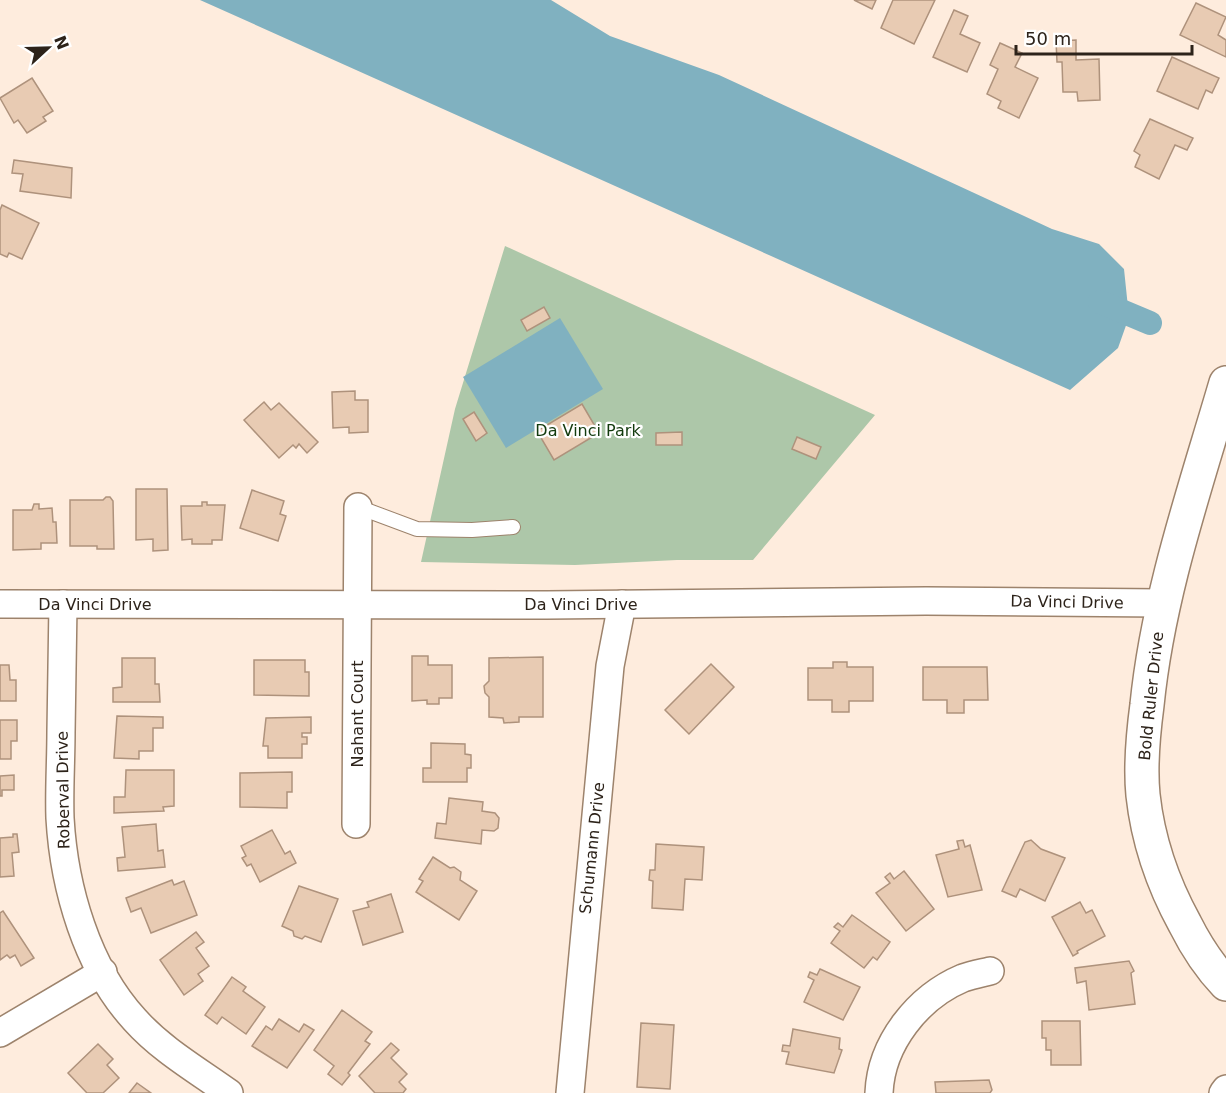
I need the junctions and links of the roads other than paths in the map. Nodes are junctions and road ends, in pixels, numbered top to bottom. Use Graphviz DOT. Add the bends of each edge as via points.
graph roads {
  1 [pos="1226,383"];
  2 [pos="358,507"];
  3 [pos="513,527"];
  4 [pos="357,603"];
  5 [pos="1162,603"];
  6 [pos="0,604"];
  7 [pos="63,604"];
  8 [pos="622,604"];
  9 [pos="356,824"];
  10 [pos="990,971"];
  11 [pos="103,972"];
  12 [pos="1226,984"];
  13 [pos="0,1033"];
  14 [pos="1226,1089"];
  15 [pos="229,1093"];
  16 [pos="570,1093"];
  17 [pos="879,1093"];
  18 [pos="1223,1093"];
  1 -- 5 [label="street, Bold Ruler Drive"];
  2 -- 3 [label="lane" via="417,529"];
  2 -- 4 [label="street, Nahant Court"];
  4 -- 7 [label="street, Da Vinci Drive"];
  4 -- 8 [label="street, Da Vinci Drive"];
  4 -- 9 [label="street, Nahant Court"];
  5 -- 8 [label="street, Da Vinci Drive"];
  5 -- 12 [label="street, Bold Ruler Drive" via="1142,749 1148,830 1176,909 1195,944"];
  6 -- 7 [label="street, Da Vinci Drive"];
  7 -- 11 [label="street, Roberval Drive" via="60,817 72,896"];
  8 -- 16 [label="street, Schumann Drive" via="610,666"];
  10 -- 17 [label="street" via="940,990 905,1023 883,1067"];
  11 -- 13 [label="street"];
  11 -- 15 [label="street, Roberval Drive" via="135,1020 160,1044"];
  14 -- 18 [label="street"];
}
